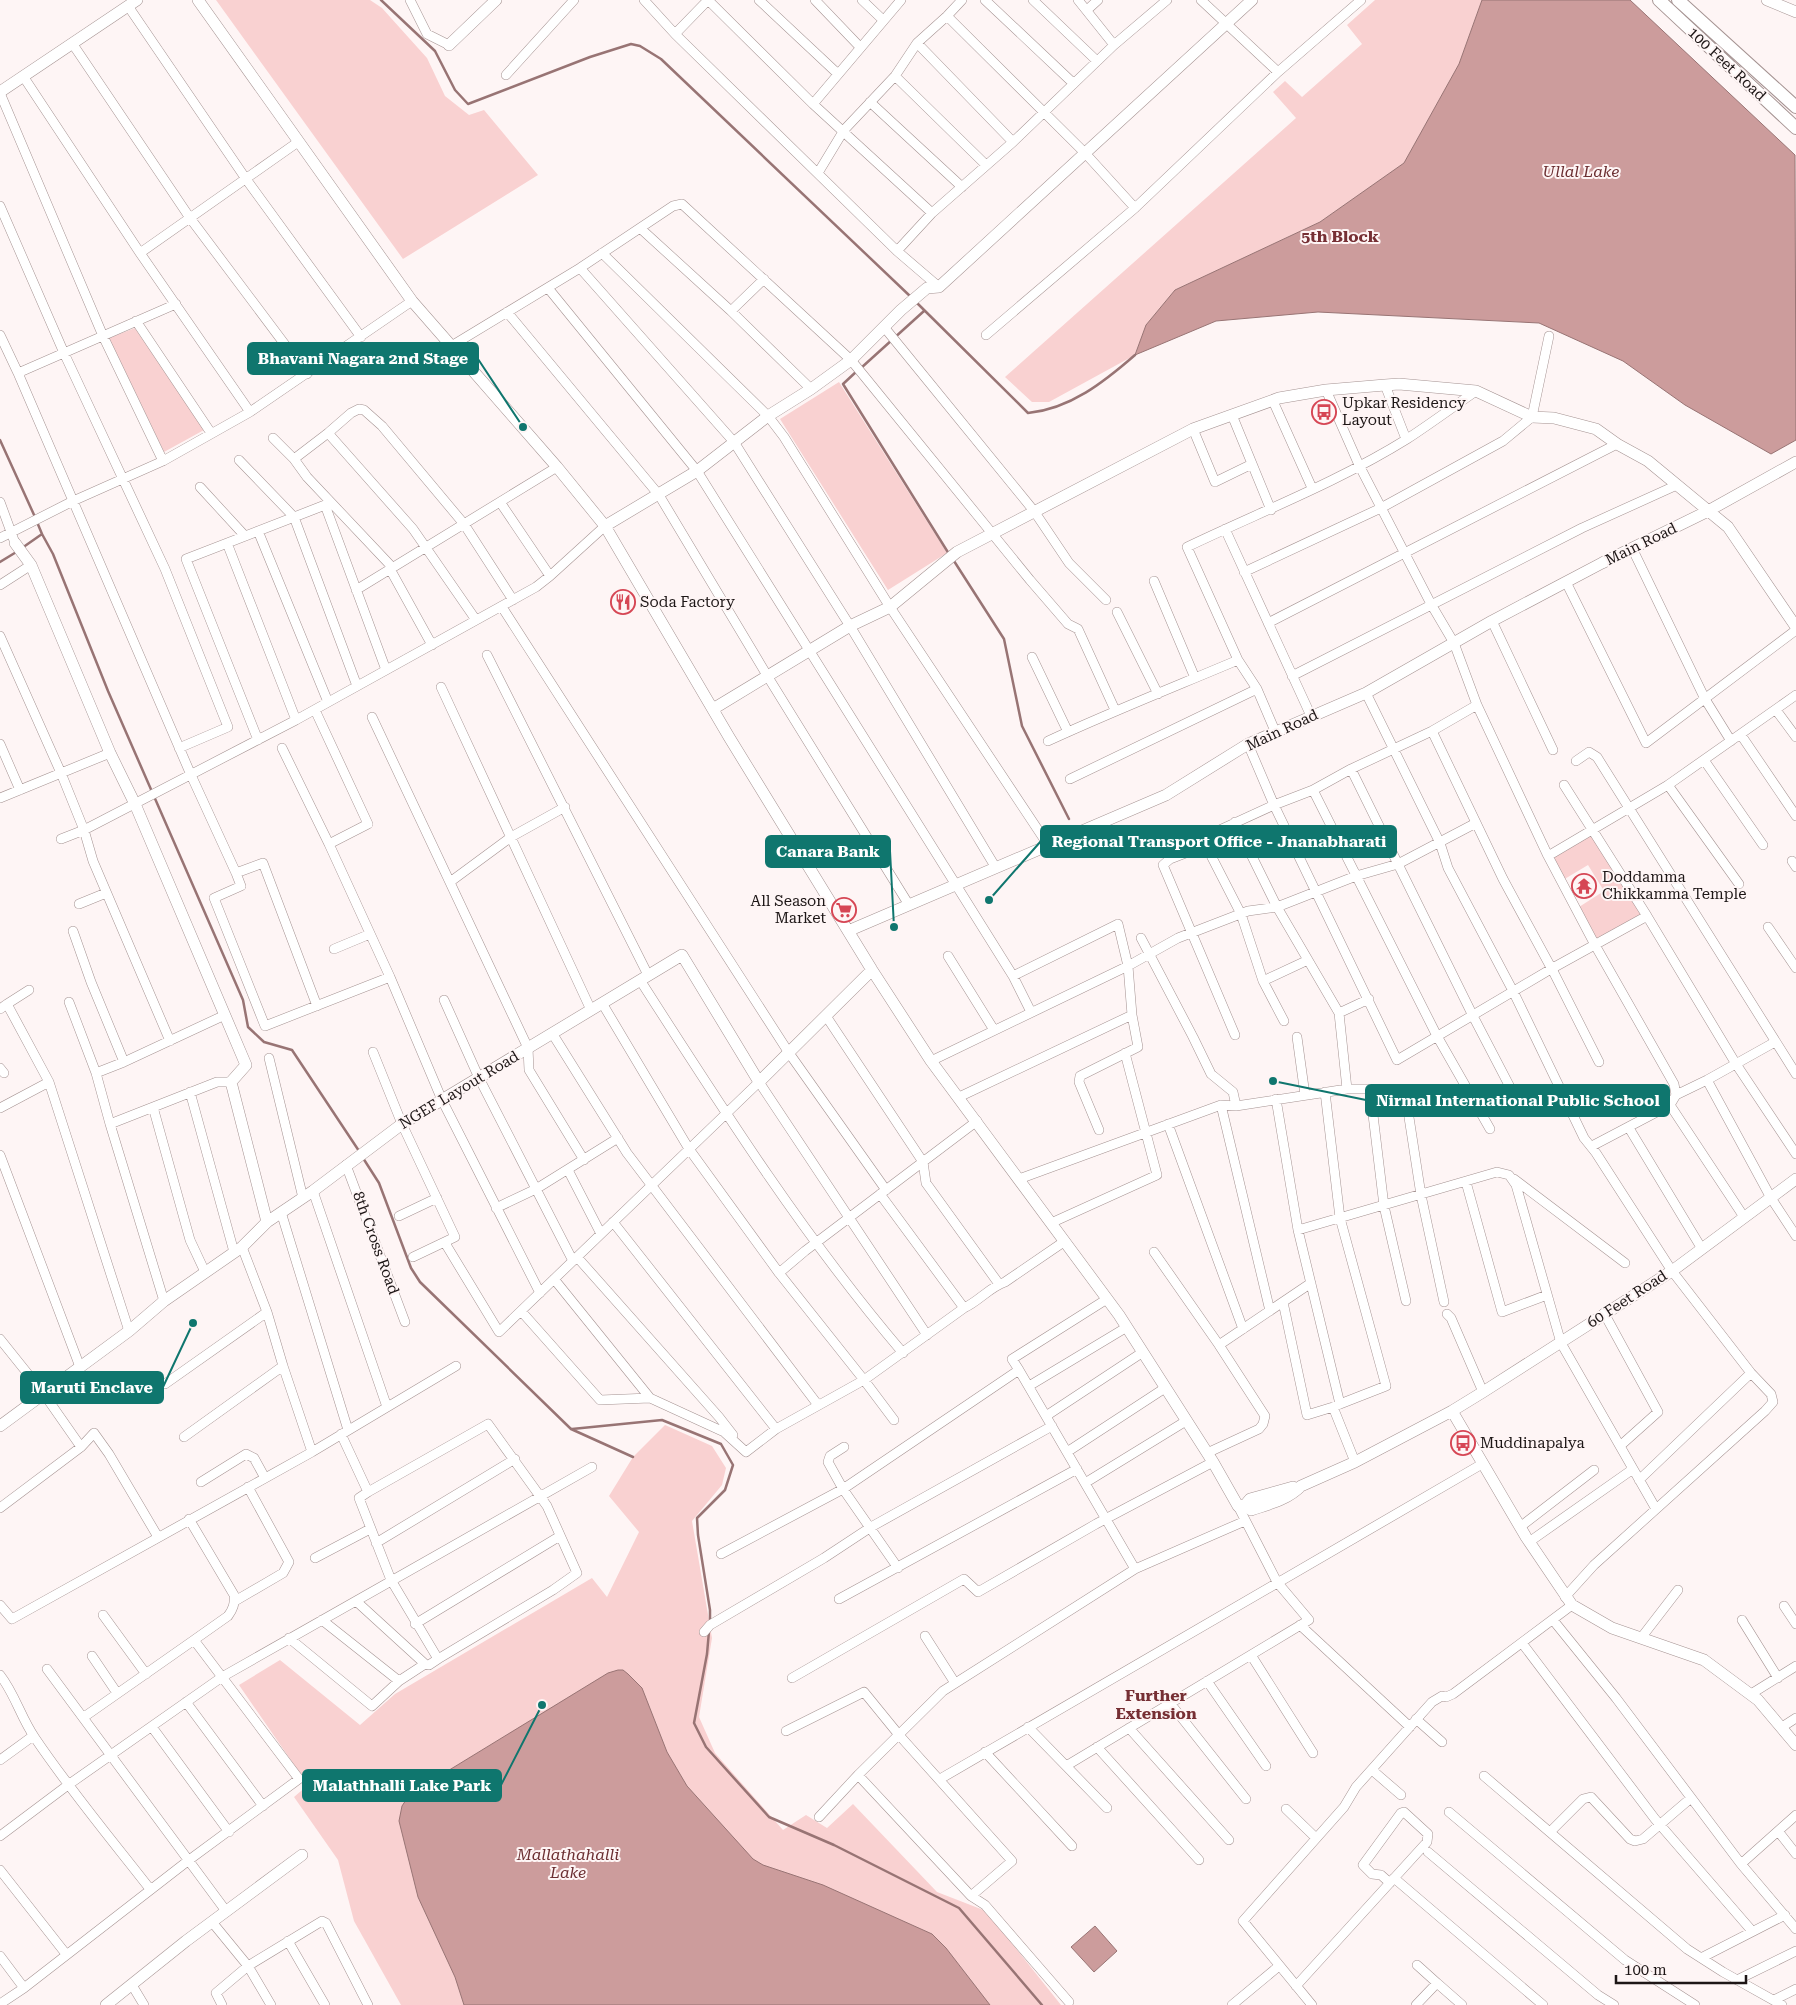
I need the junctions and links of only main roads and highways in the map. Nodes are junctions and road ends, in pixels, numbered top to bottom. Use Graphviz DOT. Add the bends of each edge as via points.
graph roads {
  1 [pos="1659,0"];
  2 [pos="1678,0"];
  3 [pos="1796,106"];
  4 [pos="1796,128"];
  1 -- 4 [label="main road, 100 Feet Road"];
  2 -- 3 [label="main road, 100 Feet Road"];
}
